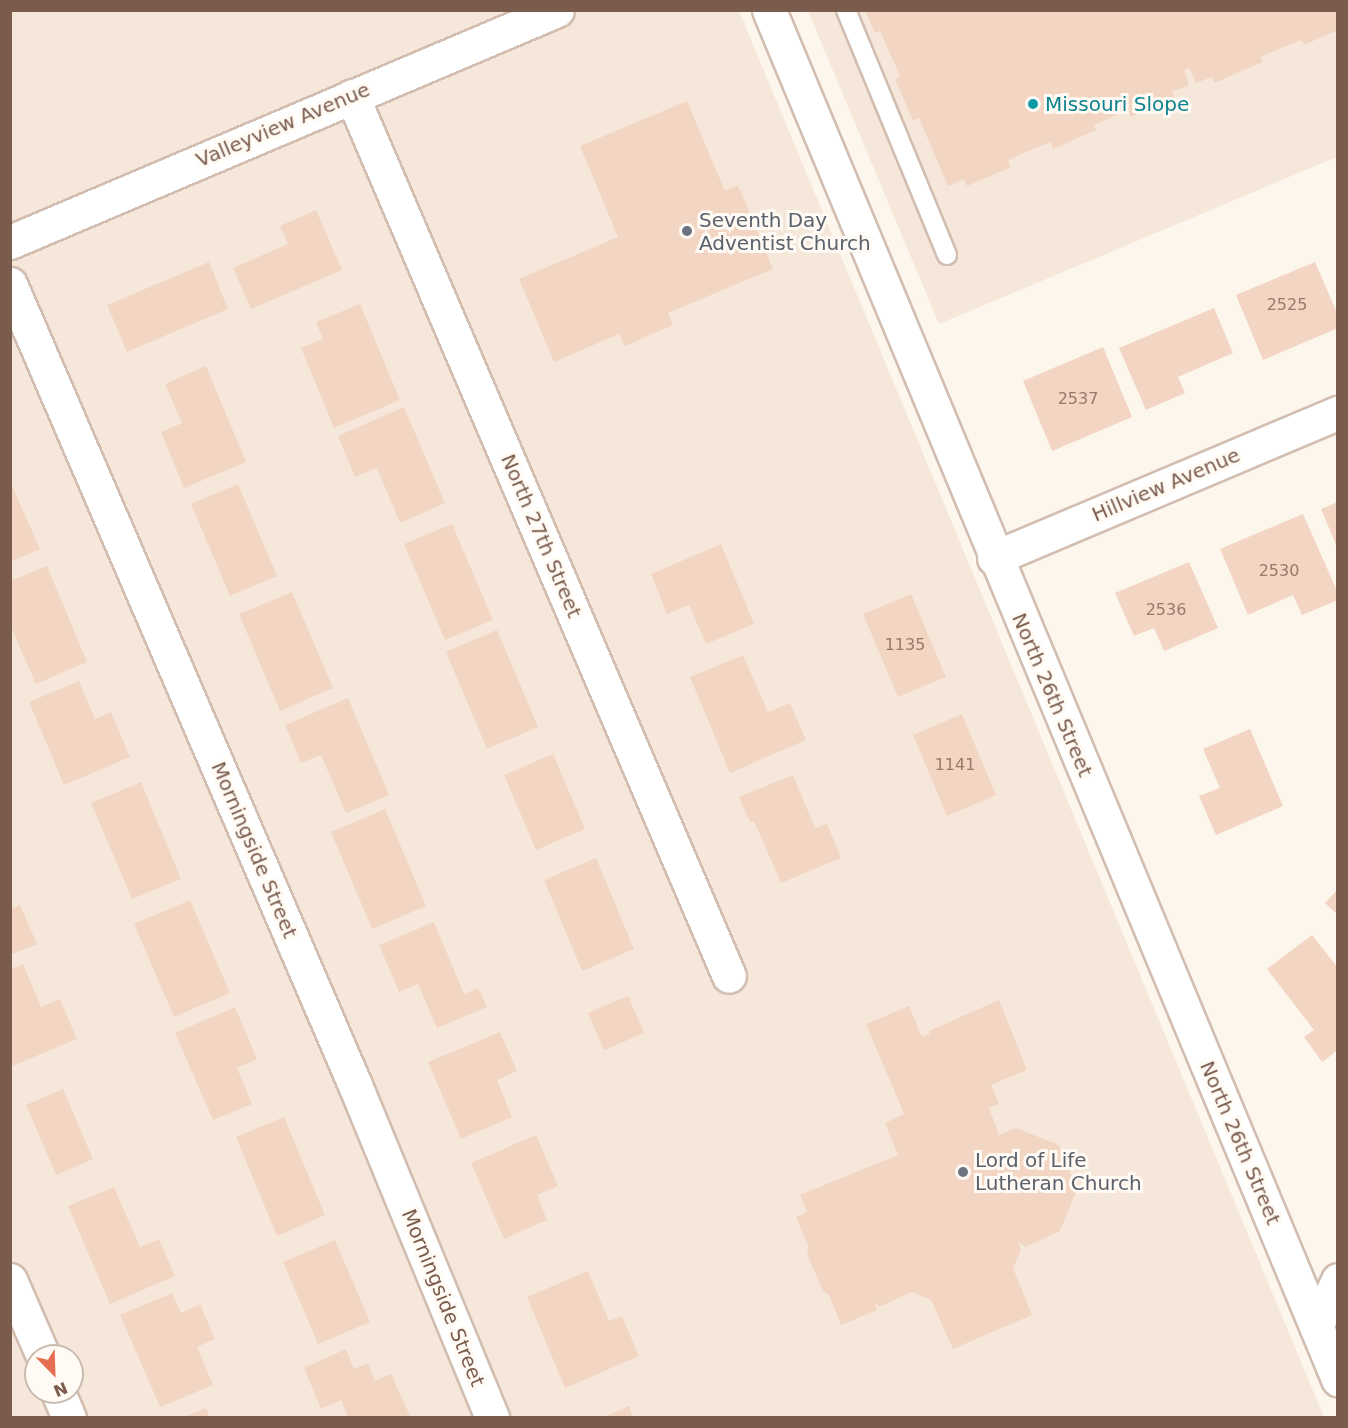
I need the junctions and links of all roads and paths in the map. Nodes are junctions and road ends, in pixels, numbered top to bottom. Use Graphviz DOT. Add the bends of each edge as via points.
graph roads {
  1 [pos="557,10"];
  2 [pos="769,10"];
  3 [pos="846,10"];
  4 [pos="352,96"];
  5 [pos="10,242"];
  6 [pos="947,255"];
  7 [pos="10,284"];
  8 [pos="1338,413"];
  9 [pos="994,558"];
  10 [pos="729,976"];
  11 [pos="10,1280"];
  12 [pos="1338,1280"];
  13 [pos="1316,1326"];
  14 [pos="38,1344"];
  15 [pos="1338,1379"];
  16 [pos="63,1404"];
  17 [pos="69,1418"];
  18 [pos="492,1418"];
  1 -- 4 [label="street, Valleyview Avenue"];
  2 -- 9 [label="street, North 26th Street"];
  3 -- 6 [label="lane"];
  4 -- 5 [label="street, Valleyview Avenue"];
  4 -- 10 [label="street, North 27th Street"];
  7 -- 18 [label="street, Morningside Street" via="345,1063"];
  8 -- 9 [label="street, Hillview Avenue"];
  9 -- 13 [label="street, North 26th Street"];
  11 -- 14 [label="street"];
  12 -- 13 [label="street"];
  13 -- 15 [label="street, North 26th Street"];
  16 -- 17 [label="street"];
}
